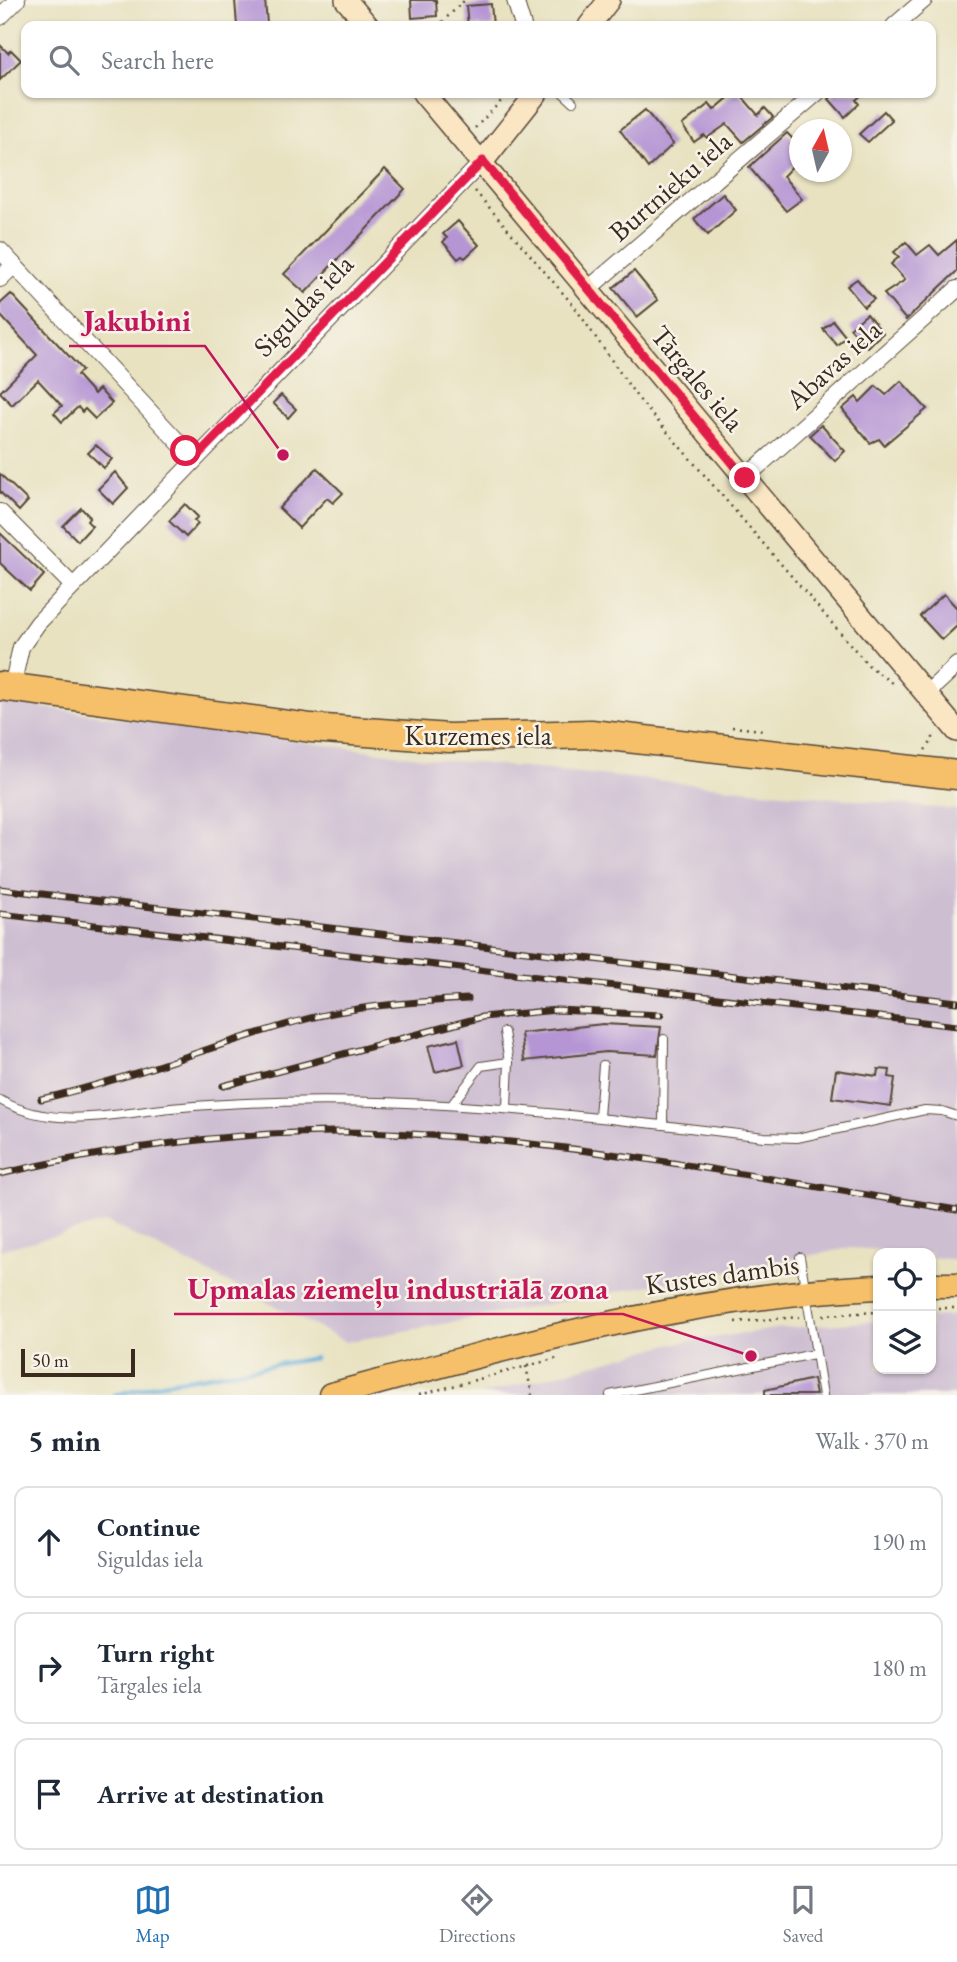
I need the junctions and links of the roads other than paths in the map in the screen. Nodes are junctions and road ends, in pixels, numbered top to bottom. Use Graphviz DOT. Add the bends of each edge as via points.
graph roads {
  1 [pos="346,0"];
  2 [pos="515,0"];
  3 [pos="609,0"];
  4 [pos="924,0"];
  5 [pos="364,21"];
  6 [pos="521,21"];
  7 [pos="593,21"];
  8 [pos="900,21"];
  9 [pos="427,98"];
  10 [pos="533,98"];
  11 [pos="569,98"];
  12 [pos="811,98"];
  13 [pos="573,102"];
  14 [pos="483,161"];
  15 [pos="0,250"];
  16 [pos="15,265"];
  17 [pos="0,279"];
  18 [pos="957,289"];
  19 [pos="587,290"];
  20 [pos="194,459"];
  21 [pos="745,478"];
  22 [pos="0,512"];
  23 [pos="73,586"];
  24 [pos="957,665"];
  25 [pos="6,686"];
  26 [pos="932,699"];
  27 [pos="957,731"];
  28 [pos="957,775"];
  29 [pos="504,1032"];
  30 [pos="664,1039"];
  31 [pos="509,1062"];
  32 [pos="603,1065"];
  33 [pos="0,1100"];
  34 [pos="453,1103"];
  35 [pos="508,1107"];
  36 [pos="957,1116"];
  37 [pos="599,1118"];
  38 [pos="663,1125"];
  39 [pos="800,1257"];
  40 [pos="873,1288"];
  41 [pos="806,1304"];
  42 [pos="814,1354"];
  43 [pos="331,1395"];
  44 [pos="610,1395"];
  45 [pos="823,1395"];
  1 -- 5 [label="street"];
  2 -- 6 [label="street"];
  3 -- 7 [label="street"];
  4 -- 8 [label="street"];
  9 -- 14 [label="street, Tārgales iela"];
  10 -- 14 [label="street, Siguldas iela"];
  11 -- 13 [label="lane"];
  12 -- 19 [label="street, Burtnieku iela"];
  14 -- 19 [label="street, Tārgales iela"];
  14 -- 20 [label="street, Siguldas iela"];
  15 -- 16 [label="street"];
  16 -- 17 [label="street"];
  16 -- 20 [label="street"];
  18 -- 21 [label="street, Abavas iela"];
  19 -- 21 [label="street, Tārgales iela"];
  20 -- 23 [label="street, Siguldas iela"];
  21 -- 26 [label="street, Tārgales iela"];
  22 -- 23 [label="street"];
  23 -- 25 [label="street, Siguldas iela" via="21,647"];
  24 -- 26 [label="street"];
  25 -- 28 [label="highway, Kurzemes iela" via="311,728 449,738 591,734"];
  26 -- 27 [label="street, Tārgales iela"];
  29 -- 31 [label="lane"];
  30 -- 38 [label="lane"];
  31 -- 34 [label="lane" via="481,1066"];
  31 -- 35 [label="lane"];
  32 -- 37 [label="lane"];
  33 -- 34 [label="lane" via="17,1110 79,1119 229,1102"];
  34 -- 35 [label="lane"];
  35 -- 37 [label="lane"];
  36 -- 38 [label="lane" via="925,1110 797,1138"];
  37 -- 38 [label="lane"];
  39 -- 41 [label="lane"];
  40 -- 41 [label="main road, Kustes dambis"];
  41 -- 42 [label="lane"];
  41 -- 43 [label="main road, Kustes dambis" via="689,1307 597,1325"];
  42 -- 44 [label="lane"];
  42 -- 45 [label="lane"];
}
